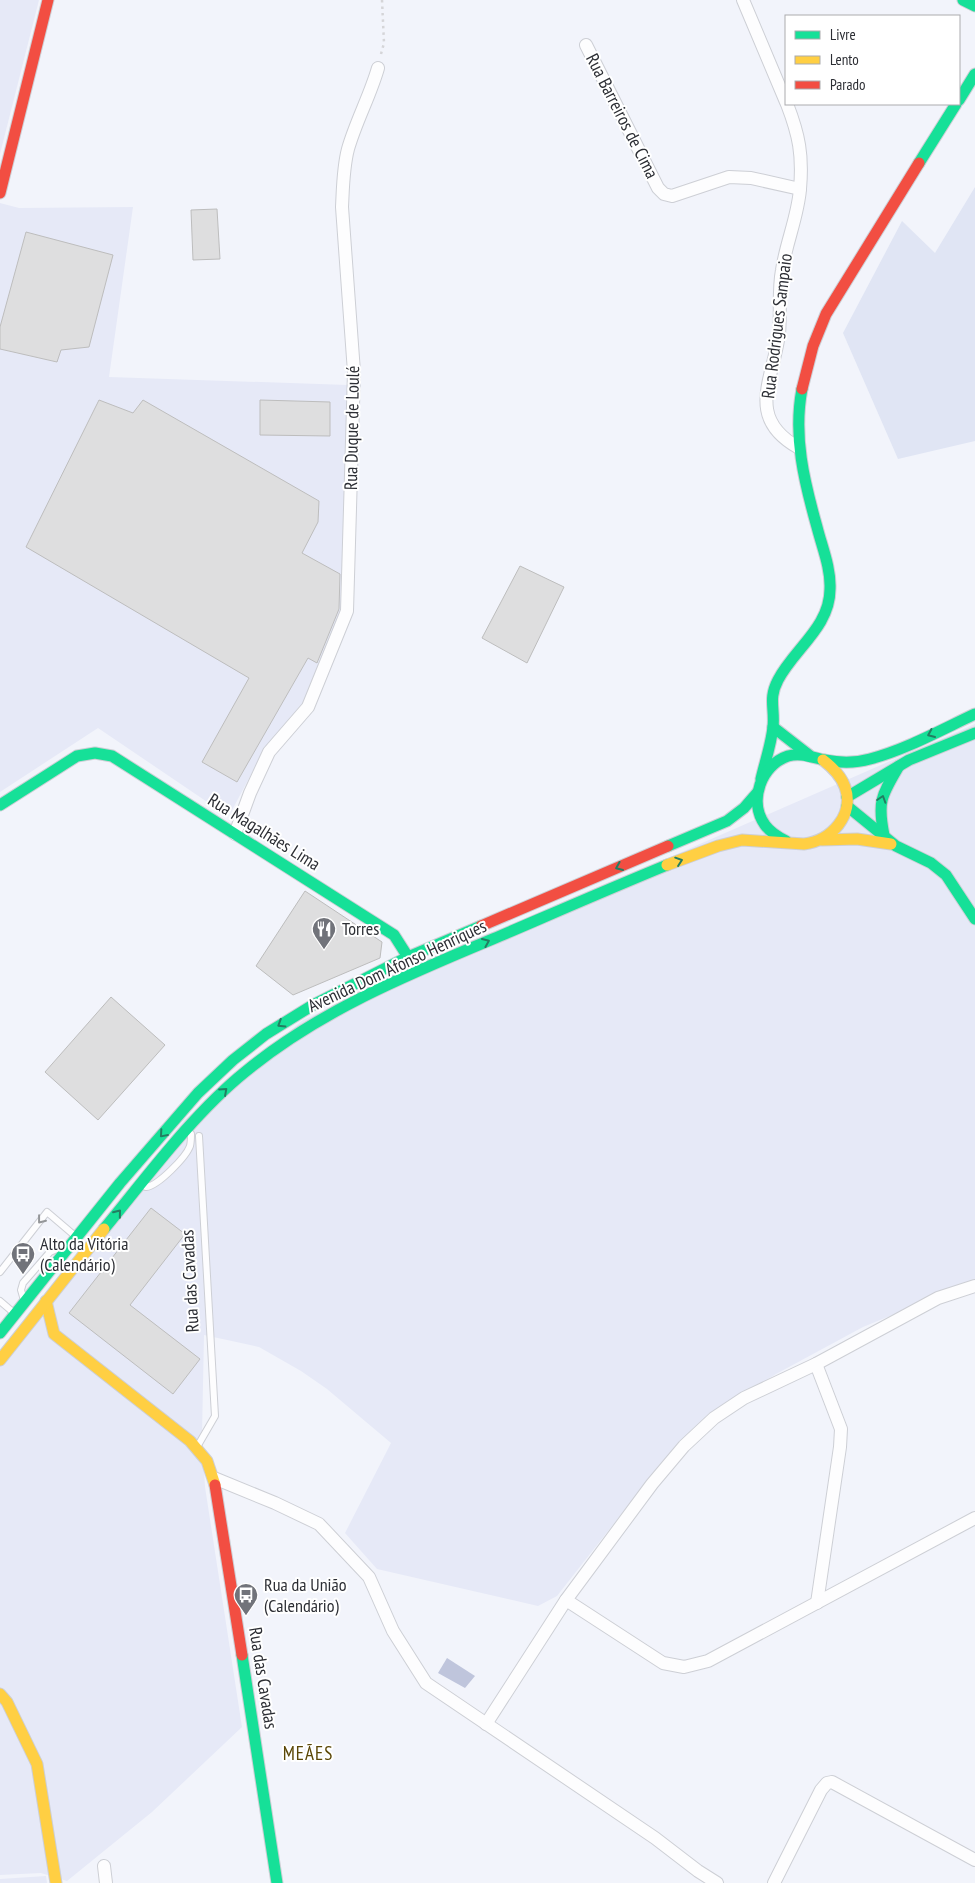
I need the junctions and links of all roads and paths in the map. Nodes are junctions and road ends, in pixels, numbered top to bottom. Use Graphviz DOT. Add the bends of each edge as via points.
graph roads {
  1 [pos="48,0"];
  2 [pos="382,0"];
  3 [pos="743,0"];
  4 [pos="964,0"];
  5 [pos="975,6"];
  6 [pos="586,45"];
  7 [pos="378,68"];
  8 [pos="975,74"];
  9 [pos="960,98"];
  10 [pos="785,101"];
  11 [pos="787,105"];
  12 [pos="955,105"];
  13 [pos="800,189"];
  14 [pos="0,193"];
  15 [pos="799,448"];
  16 [pos="975,714"];
  17 [pos="773,727"];
  18 [pos="975,733"];
  19 [pos="809,755"];
  20 [pos="823,760"];
  21 [pos="899,766"];
  22 [pos="758,789"];
  23 [pos="847,802"];
  24 [pos="0,804"];
  25 [pos="235,834"];
  26 [pos="884,835"];
  27 [pos="822,840"];
  28 [pos="788,842"];
  29 [pos="896,846"];
  30 [pos="975,918"];
  31 [pos="408,957"];
  32 [pos="199,1136"];
  33 [pos="73,1242"];
  34 [pos="0,1272"];
  35 [pos="975,1286"];
  36 [pos="0,1301"];
  37 [pos="46,1301"];
  38 [pos="16,1314"];
  39 [pos="21,1333"];
  40 [pos="0,1334"];
  41 [pos="54,1334"];
  42 [pos="0,1360"];
  43 [pos="816,1364"];
  44 [pos="196,1449"];
  45 [pos="214,1478"];
  46 [pos="975,1518"];
  47 [pos="566,1600"];
  48 [pos="817,1603"];
  49 [pos="0,1694"];
  50 [pos="486,1724"];
  51 [pos="975,1860"];
  52 [pos="104,1866"];
  53 [pos="56,1883"];
  54 [pos="106,1883"];
  55 [pos="277,1883"];
  56 [pos="717,1883"];
  57 [pos="774,1883"];
  1 -- 14 [label="main road"];
  2 -- 7 [label="path" via="384,43"];
  3 -- 10 [label="street, Rua Rodrigues Sampaio"];
  4 -- 5 [label="main road"];
  6 -- 13 [label="street, Rua Barreiros de Cima" via="658,188 664,194 672,196 729,177 751,178"];
  7 -- 25 [label="street, Rua Duque de Loulé" via="344,169 342,208 354,372 347,611 308,707 269,752"];
  8 -- 9 [label="main road"];
  11 -- 13 [label="street, Rua Rodrigues Sampaio" via="801,149"];
  12 -- 15 [label="main road" via="819,329 804,373 799,403"];
  13 -- 15 [label="street, Rua Rodrigues Sampaio" via="781,271 780,322 766,399 772,425 780,436"];
  15 -- 17 [label="main road" via="829,576 830,600 820,622 785,668 772,692"];
  16 -- 20 [label="main road, Avenida Dom Afonso Henriques, one-way" via="870,760"];
  17 -- 19 [label="main road"];
  17 -- 22 [label="main road"];
  18 -- 21 [label="main road"];
  19 -- 20 [label="main road, Avenida Dom Afonso Henriques"];
  19 -- 22 [label="main road, Avenida Dom Afonso Henriques" via="788,756 778,761 764,776"];
  20 -- 23 [label="main road, Avenida Dom Afonso Henriques" via="844,782"];
  21 -- 23 [label="main road"];
  26 -- 21 [label="main road, one-way" via="878,813 880,798"];
  22 -- 28 [label="main road" via="758,808 764,823 774,835"];
  22 -- 31 [label="main road, Avenida Dom Afonso Henriques, one-way" via="744,808 727,822"];
  23 -- 26 [label="main road"];
  23 -- 27 [label="main road" via="842,820"];
  24 -- 25 [label="main road, Rua Magalhães Lima" via="77,756 101,752"];
  25 -- 31 [label="main road, Rua Magalhães Lima" via="394,935"];
  26 -- 29 [label="main road"];
  27 -- 28 [label="main road, Avenida Dom Afonso Henriques" via="806,844"];
  27 -- 29 [label="main road, Avenida Dom Afonso Henriques" via="851,838"];
  37 -- 28 [label="main road, Avenida Dom Afonso Henriques, one-way" via="211,1103 244,1073 319,1020 416,972 670,864 734,842 761,839"];
  29 -- 30 [label="main road" via="931,863 946,876"];
  31 -- 33 [label="main road, Avenida Dom Afonso Henriques, one-way" via="313,1005 266,1034 233,1060 198,1092"];
  32 -- 44 [label="lane, Rua das Cavadas" via="214,1416"];
  33 -- 34 [label="lane, one-way" via="47,1212"];
  33 -- 38 [label="main road, Avenida Dom Afonso Henriques"];
  35 -- 43 [label="street" via="938,1298"];
  36 -- 38 [label="lane"];
  37 -- 39 [label="main road, Avenida Dom Afonso Henriques"];
  37 -- 41 [label="main road"];
  38 -- 40 [label="main road, Avenida Dom Afonso Henriques"];
  39 -- 41 [label="main road"];
  39 -- 42 [label="main road, Avenida Dom Afonso Henriques"];
  41 -- 44 [label="main road, Rua das Cavadas"];
  43 -- 47 [label="street" via="744,1398 714,1418 684,1446"];
  43 -- 48 [label="street" via="841,1430"];
  44 -- 45 [label="main road, Rua das Cavadas" via="207,1461"];
  45 -- 50 [label="street" via="319,1524 369,1577 393,1631 426,1683"];
  45 -- 55 [label="main road, Rua das Cavadas"];
  46 -- 48 [label="street"];
  47 -- 48 [label="street" via="663,1663 684,1666 708,1661"];
  47 -- 50 [label="street"];
  49 -- 53 [label="main road" via="37,1764"];
  50 -- 56 [label="street"];
  51 -- 57 [label="street" via="832,1782 822,1790"];
  52 -- 54 [label="street"];
}
